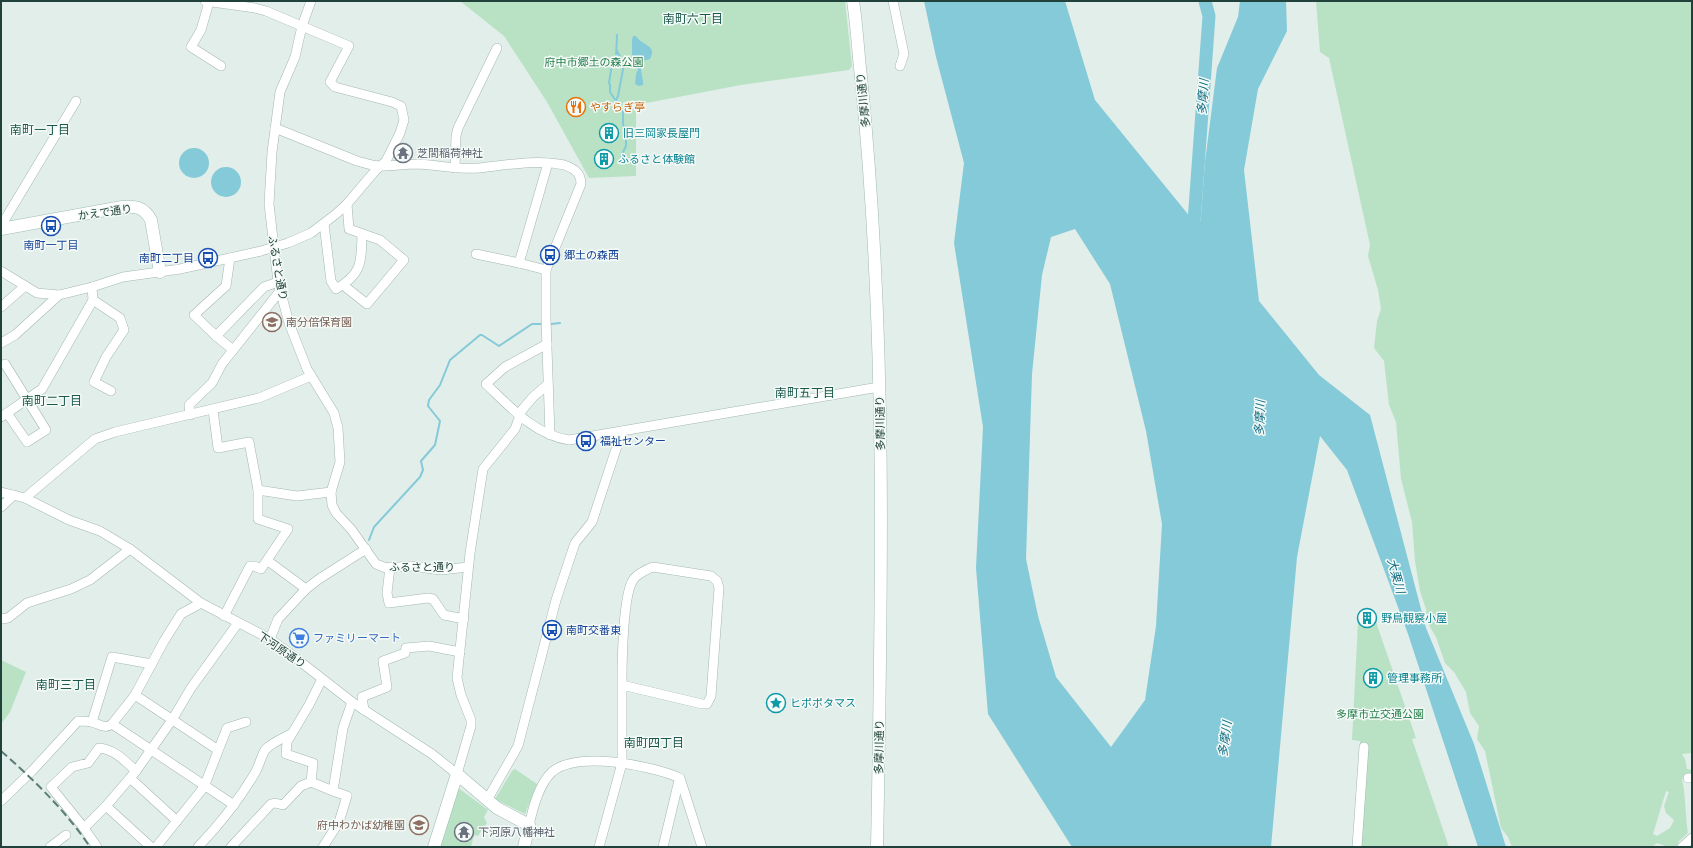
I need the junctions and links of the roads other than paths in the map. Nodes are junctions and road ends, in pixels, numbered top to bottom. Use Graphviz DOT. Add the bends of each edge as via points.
graph roads {
  1 [pos="311,1"];
  2 [pos="853,1"];
  3 [pos="893,1"];
  4 [pos="207,2"];
  5 [pos="302,26"];
  6 [pos="497,48"];
  7 [pos="221,66"];
  8 [pos="900,66"];
  9 [pos="76,101"];
  10 [pos="275,128"];
  11 [pos="548,163"];
  12 [pos="381,166"];
  13 [pos="455,168"];
  14 [pos="347,204"];
  15 [pos="324,224"];
  16 [pos="1,226"];
  17 [pos="1,229"];
  18 [pos="362,234"];
  19 [pos="274,248"];
  20 [pos="476,254"];
  21 [pos="230,258"];
  22 [pos="519,263"];
  23 [pos="1,270"];
  24 [pos="546,270"];
  25 [pos="160,272"];
  26 [pos="343,285"];
  27 [pos="25,286"];
  28 [pos="92,287"];
  29 [pos="279,287"];
  30 [pos="59,295"];
  31 [pos="93,300"];
  32 [pos="1,307"];
  33 [pos="216,336"];
  34 [pos="1,343"];
  35 [pos="547,344"];
  36 [pos="233,350"];
  37 [pos="4,364"];
  38 [pos="311,376"];
  39 [pos="548,384"];
  40 [pos="879,387"];
  41 [pos="111,391"];
  42 [pos="27,398"];
  43 [pos="213,410"];
  44 [pos="3,414"];
  45 [pos="190,415"];
  46 [pos="521,416"];
  47 [pos="622,431"];
  48 [pos="550,435"];
  49 [pos="258,490"];
  50 [pos="1,492"];
  51 [pos="331,492"];
  52 [pos="14,495"];
  53 [pos="25,498"];
  54 [pos="1,507"];
  55 [pos="130,549"];
  56 [pos="366,549"];
  57 [pos="268,561"];
  58 [pos="468,567"];
  59 [pos="390,568"];
  60 [pos="306,589"];
  61 [pos="201,604"];
  62 [pos="224,616"];
  63 [pos="1,618"];
  64 [pos="464,619"];
  65 [pos="238,623"];
  66 [pos="270,639"];
  67 [pos="460,652"];
  68 [pos="152,664"];
  69 [pos="322,679"];
  70 [pos="622,685"];
  71 [pos="135,695"];
  72 [pos="352,702"];
  73 [pos="364,710"];
  74 [pos="172,720"];
  75 [pos="92,722"];
  76 [pos="246,722"];
  77 [pos="112,724"];
  78 [pos="292,734"];
  79 [pos="1364,747"];
  80 [pos="151,750"];
  81 [pos="218,750"];
  82 [pos="622,763"];
  83 [pos="457,774"];
  84 [pos="133,775"];
  85 [pos="680,778"];
  86 [pos="311,782"];
  87 [pos="204,787"];
  88 [pos="333,791"];
  89 [pos="487,800"];
  90 [pos="1,801"];
  91 [pos="234,805"];
  92 [pos="106,806"];
  93 [pos="177,821"];
  94 [pos="528,825"];
  95 [pos="84,828"];
  96 [pos="66,835"];
  97 [pos="1692,838"];
  98 [pos="50,847"];
  99 [pos="97,847"];
  100 [pos="150,847"];
  101 [pos="156,847"];
  102 [pos="198,847"];
  103 [pos="231,847"];
  104 [pos="323,847"];
  105 [pos="434,847"];
  106 [pos="524,847"];
  107 [pos="599,847"];
  108 [pos="663,847"];
  109 [pos="702,847"];
  110 [pos="877,847"];
  111 [pos="1357,847"];
  112 [pos="1682,847"];
  1 -- 5 [label="street, ふるさと通り"];
  2 -- 40 [label="street, 多摩川通り" via="871,190"];
  3 -- 8 [label="street" via="904,54"];
  4 -- 5 [label="street" via="255,8"];
  4 -- 7 [label="street" via="201,30 191,47"];
  5 -- 10 [label="street, ふるさと通り" via="295,57 280,92"];
  5 -- 12 [label="street" via="349,46 330,82 335,87 401,106 404,120 400,133"];
  6 -- 13 [label="street" via="458,128"];
  9 -- 16 [label="street"];
  10 -- 12 [label="street" via="357,161"];
  10 -- 19 [label="street, ふるさと通り" via="269,176"];
  11 -- 13 [label="street"];
  11 -- 22 [label="street"];
  11 -- 24 [label="street" via="570,167 579,174 581,181"];
  12 -- 13 [label="street" via="412,164"];
  12 -- 14 [label="street"];
  14 -- 15 [label="street"];
  14 -- 18 [label="street" via="348,229"];
  15 -- 19 [label="street" via="312,232"];
  15 -- 26 [label="street" via="331,281 336,289"];
  17 -- 25 [label="street, かえで通り" via="122,207 141,208 151,220"];
  18 -- 26 [label="street" via="361,262 358,270"];
  18 -- 26 [label="street" via="380,240 404,260 367,304"];
  19 -- 21 [label="street"];
  19 -- 29 [label="street, ふるさと通り"];
  20 -- 22 [label="street"];
  21 -- 25 [label="street"];
  21 -- 33 [label="street" via="226,286 194,315"];
  22 -- 24 [label="street"];
  23 -- 27 [label="street"];
  24 -- 35 [label="street"];
  25 -- 28 [label="street" via="123,276"];
  27 -- 30 [label="street" via="37,293"];
  27 -- 32 [label="street"];
  28 -- 30 [label="street"];
  28 -- 31 [label="street"];
  29 -- 33 [label="street" via="264,287"];
  29 -- 36 [label="street"];
  29 -- 38 [label="street, ふるさと通り" via="289,323"];
  30 -- 34 [label="street" via="15,335"];
  31 -- 41 [label="street" via="120,318 124,330 106,357 94,382"];
  31 -- 42 [label="street" via="42,388"];
  33 -- 36 [label="street"];
  35 -- 39 [label="street"];
  35 -- 46 [label="street" via="505,367 486,384"];
  36 -- 45 [label="street" via="212,383 189,405"];
  37 -- 42 [label="street"];
  38 -- 43 [label="street" via="259,398"];
  38 -- 51 [label="street, ふるさと通り" via="334,413 338,428 340,462"];
  39 -- 46 [label="street" via="522,410"];
  39 -- 48 [label="street"];
  40 -- 47 [label="street"];
  40 -- 110 [label="street, 多摩川通り" via="881,574"];
  42 -- 44 [label="street"];
  42 -- 44 [label="street" via="46,430 27,442"];
  43 -- 45 [label="street"];
  43 -- 49 [label="street" via="218,448 249,442"];
  45 -- 53 [label="street" via="115,432 96,439"];
  46 -- 48 [label="street"];
  46 -- 58 [label="street" via="516,429 483,469"];
  47 -- 48 [label="street" via="569,440"];
  47 -- 89 [label="street" via="592,522 575,543 556,600 518,746"];
  49 -- 51 [label="street" via="297,496"];
  49 -- 57 [label="street" via="258,519 288,529"];
  50 -- 52 [label="street, 下河原通り"];
  51 -- 56 [label="street, ふるさと通り" via="332,505 336,513"];
  52 -- 53 [label="street, 下河原通り"];
  52 -- 54 [label="street"];
  53 -- 55 [label="street, 下河原通り" via="69,520 100,531"];
  55 -- 61 [label="street, 下河原通り"];
  55 -- 63 [label="street" via="90,580 27,603 8,618"];
  56 -- 59 [label="street, ふるさと通り" via="376,564"];
  56 -- 60 [label="street"];
  57 -- 60 [label="street"];
  57 -- 62 [label="street" via="261,569 250,566"];
  58 -- 59 [label="street, ふるさと通り" via="441,570 411,566"];
  58 -- 64 [label="street"];
  59 -- 64 [label="street" via="388,603 434,599 444,615"];
  60 -- 66 [label="street" via="278,619"];
  61 -- 62 [label="street, 下河原通り"];
  61 -- 68 [label="street" via="181,614"];
  62 -- 65 [label="street, 下河原通り"];
  64 -- 67 [label="street"];
  65 -- 66 [label="street, 下河原通り"];
  65 -- 74 [label="street" via="190,688"];
  66 -- 69 [label="street, 下河原通り"];
  67 -- 73 [label="street" via="429,646 406,648 405,653 383,661 387,687 362,697"];
  67 -- 83 [label="street" via="458,684 471,720"];
  68 -- 71 [label="street"];
  68 -- 75 [label="street" via="112,657"];
  69 -- 72 [label="street, 下河原通り"];
  69 -- 78 [label="street"];
  70 -- 70 [label="street" via="707,704 711,696 719,588 717,581 711,576 653,567 633,580 628,593 622,648"];
  70 -- 82 [label="street"];
  71 -- 74 [label="street"];
  71 -- 77 [label="street"];
  72 -- 73 [label="street, 下河原通り"];
  72 -- 88 [label="street" via="343,728"];
  73 -- 83 [label="street, 下河原通り" via="432,754"];
  74 -- 80 [label="street"];
  74 -- 81 [label="street"];
  75 -- 77 [label="street" via="101,727"];
  75 -- 90 [label="street" via="78,721"];
  76 -- 81 [label="street" via="227,728"];
  77 -- 80 [label="street"];
  78 -- 86 [label="street" via="287,742 286,754 313,763"];
  78 -- 91 [label="street" via="266,749"];
  79 -- 111 [label="street"];
  80 -- 84 [label="street"];
  80 -- 87 [label="street"];
  81 -- 87 [label="street"];
  82 -- 85 [label="street"];
  82 -- 94 [label="street" via="583,762 558,768 549,776 542,788"];
  82 -- 107 [label="street"];
  83 -- 89 [label="street, 下河原通り"];
  83 -- 105 [label="street"];
  84 -- 92 [label="street"];
  84 -- 93 [label="street"];
  84 -- 95 [label="street" via="120,756 105,748 99,748 88,763 72,767 51,787"];
  85 -- 108 [label="street"];
  85 -- 109 [label="street"];
  86 -- 88 [label="street"];
  86 -- 103 [label="street" via="301,786 283,805 275,802 271,804"];
  87 -- 91 [label="street"];
  87 -- 93 [label="street"];
  88 -- 104 [label="street" via="347,796 339,822"];
  89 -- 94 [label="street, 下河原通り"];
  91 -- 102 [label="street"];
  92 -- 95 [label="street"];
  92 -- 100 [label="street"];
  93 -- 101 [label="street"];
  94 -- 106 [label="street"];
  95 -- 99 [label="street"];
  96 -- 98 [label="street"];
  97 -- 112 [label="street"];
}
